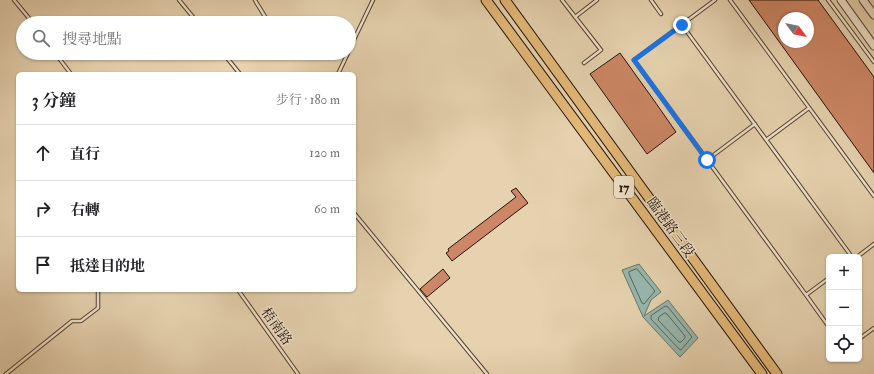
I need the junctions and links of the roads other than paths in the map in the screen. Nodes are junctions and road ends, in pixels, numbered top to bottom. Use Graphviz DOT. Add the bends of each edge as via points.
graph roads {
  1 [pos="14,0"];
  2 [pos="179,0"];
  3 [pos="255,0"];
  4 [pos="373,0"];
  5 [pos="486,0"];
  6 [pos="505,0"];
  7 [pos="562,0"];
  8 [pos="597,0"];
  9 [pos="651,0"];
  10 [pos="715,0"];
  11 [pos="730,0"];
  12 [pos="828,0"];
  13 [pos="840,0"];
  14 [pos="863,0"];
  15 [pos="661,14"];
  16 [pos="874,15"];
  17 [pos="27,16"];
  18 [pos="192,16"];
  19 [pos="265,16"];
  20 [pos="575,17"];
  21 [pos="682,25"];
  22 [pos="356,35"];
  23 [pos="874,46"];
  24 [pos="60,60"];
  25 [pos="229,60"];
  26 [pos="345,60"];
  27 [pos="874,62"];
  28 [pos="584,63"];
  29 [pos="69,72"];
  30 [pos="238,72"];
  31 [pos="339,72"];
  32 [pos="809,108"];
  33 [pos="755,124"];
  34 [pos="766,140"];
  35 [pos="707,160"];
  36 [pos="874,196"];
  37 [pos="356,215"];
  38 [pos="874,244"];
  39 [pos="850,254"];
  40 [pos="861,254"];
  41 [pos="826,280"];
  42 [pos="98,292"];
  43 [pos="239,292"];
  44 [pos="806,295"];
  45 [pos="828,326"];
  46 [pos="874,328"];
  47 [pos="862,338"];
  48 [pos="6,374"];
  49 [pos="298,374"];
  50 [pos="487,374"];
  51 [pos="762,374"];
  52 [pos="777,374"];
  1 -- 17 [label="lane"];
  2 -- 18 [label="lane"];
  3 -- 19 [label="lane"];
  4 -- 22 [label="lane"];
  5 -- 51 [label="main road, 臨港路三段 / 17"];
  6 -- 52 [label="main road, 臨港路三段 / 17"];
  7 -- 20 [label="lane"];
  8 -- 20 [label="lane"];
  9 -- 15 [label="lane"];
  10 -- 21 [label="lane"];
  11 -- 32 [label="lane"];
  12 -- 27 [label="lane"];
  13 -- 23 [label="street"];
  14 -- 16 [label="street"];
  20 -- 28 [label="lane" via="601,50"];
  21 -- 33 [label="lane"];
  21 -- 35 [label="lane" via="634,60"];
  24 -- 29 [label="lane"];
  25 -- 30 [label="lane"];
  26 -- 31 [label="lane"];
  32 -- 34 [label="lane"];
  32 -- 36 [label="lane"];
  33 -- 34 [label="lane"];
  33 -- 35 [label="lane"];
  34 -- 39 [label="lane"];
  35 -- 44 [label="lane"];
  37 -- 50 [label="lane"];
  38 -- 40 [label="lane"];
  41 -- 44 [label="lane"];
  42 -- 48 [label="lane" via="98,308 81,321 72,321"];
  43 -- 49 [label="lane, 梧南路"];
  44 -- 45 [label="lane"];
  46 -- 47 [label="lane"];
}
